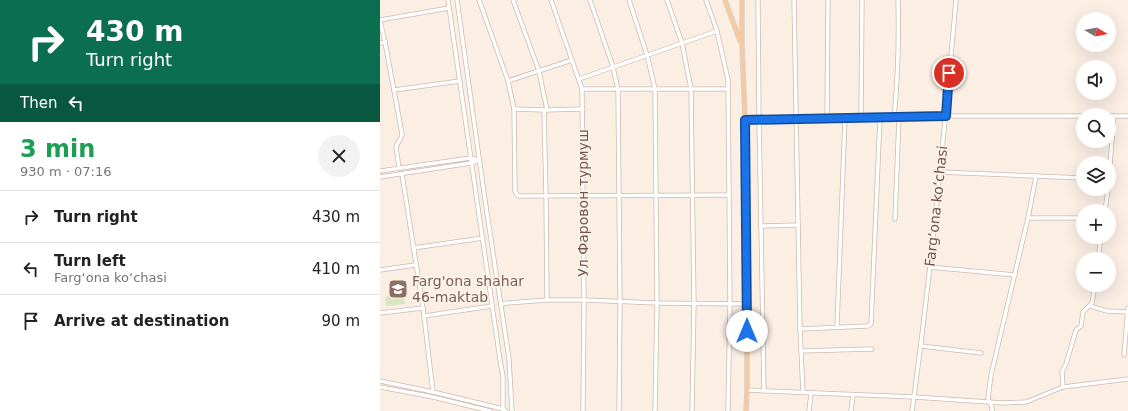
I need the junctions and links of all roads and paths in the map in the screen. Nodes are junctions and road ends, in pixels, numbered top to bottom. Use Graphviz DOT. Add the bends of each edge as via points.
graph roads {
  1 [pos="448,0"];
  2 [pos="457,0"];
  3 [pos="479,0"];
  4 [pos="513,0"];
  5 [pos="551,0"];
  6 [pos="590,0"];
  7 [pos="629,0"];
  8 [pos="667,0"];
  9 [pos="706,0"];
  10 [pos="725,0"];
  11 [pos="742,0"];
  12 [pos="758,0"];
  13 [pos="794,0"];
  14 [pos="828,0"];
  15 [pos="862,0"];
  16 [pos="898,0"];
  17 [pos="956,0"];
  18 [pos="449,8"];
  19 [pos="380,21"];
  20 [pos="717,31"];
  21 [pos="385,42"];
  22 [pos="380,43"];
  23 [pos="682,43"];
  24 [pos="742,45"];
  25 [pos="647,55"];
  26 [pos="572,60"];
  27 [pos="613,67"];
  28 [pos="539,71"];
  29 [pos="579,79"];
  30 [pos="460,81"];
  31 [pos="508,81"];
  32 [pos="582,89"];
  33 [pos="655,89"];
  34 [pos="691,89"];
  35 [pos="728,89"];
  36 [pos="394,90"];
  37 [pos="618,90"];
  38 [pos="514,109"];
  39 [pos="583,109"];
  40 [pos="546,110"];
  41 [pos="946,116"];
  42 [pos="1076,116"];
  43 [pos="1116,116"];
  44 [pos="1128,116"];
  45 [pos="899,117"];
  46 [pos="796,118"];
  47 [pos="827,118"];
  48 [pos="845,118"];
  49 [pos="861,118"];
  50 [pos="880,118"];
  51 [pos="894,118"];
  52 [pos="759,119"];
  53 [pos="745,120"];
  54 [pos="478,150"];
  55 [pos="470,152"];
  56 [pos="470,158"];
  57 [pos="464,159"];
  58 [pos="480,160"];
  59 [pos="471,163"];
  60 [pos="465,164"];
  61 [pos="399,168"];
  62 [pos="472,170"];
  63 [pos="380,171"];
  64 [pos="939,172"];
  65 [pos="402,174"];
  66 [pos="1036,176"];
  67 [pos="380,177"];
  68 [pos="1076,178"];
  69 [pos="584,195"];
  70 [pos="656,195"];
  71 [pos="692,195"];
  72 [pos="729,195"];
  73 [pos="546,196"];
  74 [pos="619,196"];
  75 [pos="1028,218"];
  76 [pos="1076,218"];
  77 [pos="895,219"];
  78 [pos="798,225"];
  79 [pos="761,226"];
  80 [pos="483,238"];
  81 [pos="413,248"];
  82 [pos="416,265"];
  83 [pos="929,266"];
  84 [pos="380,270"];
  85 [pos="1015,275"];
  86 [pos="1094,292"];
  87 [pos="546,300"];
  88 [pos="584,300"];
  89 [pos="620,302"];
  90 [pos="657,303"];
  91 [pos="502,304"];
  92 [pos="694,304"];
  93 [pos="730,304"];
  94 [pos="747,304"];
  95 [pos="492,306"];
  96 [pos="1090,306"];
  97 [pos="423,308"];
  98 [pos="1128,311"];
  99 [pos="380,313"];
  100 [pos="424,316"];
  101 [pos="836,327"];
  102 [pos="800,329"];
  103 [pos="921,346"];
  104 [pos="872,349"];
  105 [pos="801,351"];
  106 [pos="981,353"];
  107 [pos="1124,354"];
  108 [pos="1128,379"];
  109 [pos="380,381"];
  110 [pos="380,387"];
  111 [pos="1063,387"];
  112 [pos="747,390"];
  113 [pos="764,391"];
  114 [pos="433,392"];
  115 [pos="803,392"];
  116 [pos="811,393"];
  117 [pos="503,395"];
  118 [pos="853,395"];
  119 [pos="914,397"];
  120 [pos="511,398"];
  121 [pos="991,403"];
  122 [pos="504,410"];
  123 [pos="490,411"];
  124 [pos="512,411"];
  125 [pos="583,411"];
  126 [pos="619,411"];
  127 [pos="655,411"];
  128 [pos="692,411"];
  129 [pos="728,411"];
  130 [pos="746,411"];
  131 [pos="809,411"];
  132 [pos="851,411"];
  133 [pos="912,411"];
  134 [pos="992,411"];
  1 -- 18 [label="street"];
  2 -- 54 [label="street"];
  3 -- 31 [label="street"];
  4 -- 28 [label="street"];
  5 -- 26 [label="street, Ул Фаровон турмуш"];
  6 -- 27 [label="street"];
  7 -- 25 [label="street"];
  8 -- 23 [label="street"];
  9 -- 20 [label="street"];
  10 -- 24 [label="main road"];
  11 -- 24 [label="main road"];
  12 -- 52 [label="street"];
  13 -- 46 [label="street"];
  14 -- 47 [label="street"];
  15 -- 49 [label="street"];
  16 -- 51 [label="street" via="899,46"];
  17 -- 41 [label="street, Fargʻona koʻchasi"];
  18 -- 19 [label="street"];
  18 -- 30 [label="street"];
  19 -- 21 [label="street"];
  20 -- 23 [label="street"];
  20 -- 35 [label="street"];
  21 -- 22 [label="street"];
  21 -- 36 [label="street"];
  23 -- 25 [label="street"];
  23 -- 34 [label="street"];
  24 -- 53 [label="main road"];
  25 -- 27 [label="street"];
  25 -- 33 [label="street"];
  26 -- 28 [label="street"];
  26 -- 29 [label="street, Ул Фаровон турмуш"];
  27 -- 29 [label="street"];
  27 -- 37 [label="street"];
  28 -- 31 [label="street"];
  28 -- 40 [label="street"];
  29 -- 32 [label="street, Ул Фаровон турмуш"];
  30 -- 36 [label="street"];
  30 -- 55 [label="street"];
  31 -- 38 [label="street"];
  32 -- 37 [label="street"];
  32 -- 39 [label="street, Ул Фаровон турмуш"];
  33 -- 34 [label="street"];
  33 -- 37 [label="street"];
  33 -- 70 [label="street"];
  34 -- 35 [label="street"];
  34 -- 71 [label="street"];
  35 -- 72 [label="street"];
  36 -- 61 [label="street" via="402,134 396,147"];
  37 -- 74 [label="street"];
  38 -- 40 [label="street"];
  38 -- 73 [label="street" via="515,191 518,196"];
  39 -- 40 [label="street"];
  39 -- 69 [label="street, Ул Фаровон турмуш"];
  40 -- 73 [label="street"];
  41 -- 42 [label="street"];
  41 -- 45 [label="street"];
  41 -- 64 [label="street, Fargʻona koʻchasi"];
  43 -- 44 [label="street"];
  45 -- 51 [label="street"];
  45 -- 77 [label="street"];
  46 -- 47 [label="street"];
  46 -- 52 [label="street"];
  46 -- 78 [label="street"];
  47 -- 48 [label="street"];
  48 -- 49 [label="street"];
  48 -- 101 [label="street"];
  49 -- 50 [label="street"];
  50 -- 51 [label="street"];
  50 -- 101 [label="street" via="871,324"];
  52 -- 53 [label="street"];
  52 -- 79 [label="street"];
  53 -- 94 [label="main road"];
  54 -- 55 [label="street"];
  54 -- 58 [label="street"];
  55 -- 56 [label="street"];
  55 -- 57 [label="street"];
  56 -- 57 [label="street"];
  56 -- 58 [label="street"];
  56 -- 59 [label="street"];
  57 -- 61 [label="street"];
  58 -- 59 [label="street"];
  58 -- 91 [label="street"];
  59 -- 60 [label="street"];
  59 -- 62 [label="street"];
  60 -- 62 [label="street"];
  60 -- 65 [label="street"];
  61 -- 63 [label="street"];
  62 -- 80 [label="street"];
  64 -- 66 [label="street"];
  64 -- 83 [label="street, Fargʻona koʻchasi"];
  65 -- 67 [label="street"];
  65 -- 81 [label="street"];
  66 -- 68 [label="street"];
  66 -- 75 [label="street"];
  69 -- 73 [label="street"];
  69 -- 74 [label="street"];
  69 -- 88 [label="street, Ул Фаровон турмуш"];
  70 -- 71 [label="street"];
  70 -- 74 [label="street"];
  70 -- 90 [label="street"];
  71 -- 72 [label="street"];
  71 -- 92 [label="street"];
  72 -- 93 [label="street"];
  73 -- 87 [label="street"];
  74 -- 89 [label="street"];
  75 -- 76 [label="street"];
  75 -- 85 [label="street"];
  78 -- 79 [label="street"];
  78 -- 102 [label="street"];
  79 -- 113 [label="street"];
  80 -- 81 [label="street"];
  80 -- 95 [label="street"];
  81 -- 82 [label="street"];
  82 -- 84 [label="street"];
  82 -- 97 [label="street"];
  83 -- 85 [label="street"];
  83 -- 103 [label="street, Fargʻona koʻchasi"];
  85 -- 121 [label="street" via="991,375 988,398"];
  86 -- 96 [label="street"];
  87 -- 88 [label="street"];
  87 -- 91 [label="street"];
  88 -- 89 [label="street"];
  88 -- 125 [label="street, Ул Фаровон турмуш"];
  89 -- 90 [label="street"];
  89 -- 126 [label="street"];
  90 -- 92 [label="street"];
  90 -- 127 [label="street"];
  91 -- 120 [label="street"];
  92 -- 93 [label="street"];
  92 -- 128 [label="street"];
  93 -- 94 [label="street"];
  93 -- 129 [label="street"];
  94 -- 112 [label="main road"];
  95 -- 100 [label="street"];
  95 -- 117 [label="street" via="503,377"];
  96 -- 98 [label="street" via="1107,311"];
  96 -- 111 [label="street" via="1083,312 1081,326 1076,330 1062,372"];
  97 -- 99 [label="street"];
  97 -- 100 [label="street"];
  98 -- 107 [label="street"];
  100 -- 114 [label="street"];
  101 -- 102 [label="street"];
  102 -- 105 [label="street"];
  103 -- 106 [label="street"];
  103 -- 119 [label="street, Fargʻona koʻchasi"];
  104 -- 105 [label="street"];
  105 -- 115 [label="street"];
  108 -- 111 [label="street"];
  109 -- 114 [label="street"];
  110 -- 123 [label="street"];
  111 -- 121 [label="street" via="1026,402"];
  112 -- 113 [label="street"];
  112 -- 130 [label="main road"];
  113 -- 115 [label="street"];
  114 -- 122 [label="street"];
  115 -- 116 [label="street"];
  116 -- 118 [label="street"];
  116 -- 131 [label="street"];
  117 -- 120 [label="street" via="507,399"];
  117 -- 122 [label="street"];
  118 -- 119 [label="street"];
  118 -- 132 [label="street"];
  119 -- 121 [label="street"];
  119 -- 133 [label="street, Fargʻona koʻchasi"];
  120 -- 124 [label="street"];
  121 -- 134 [label="street"];
}
